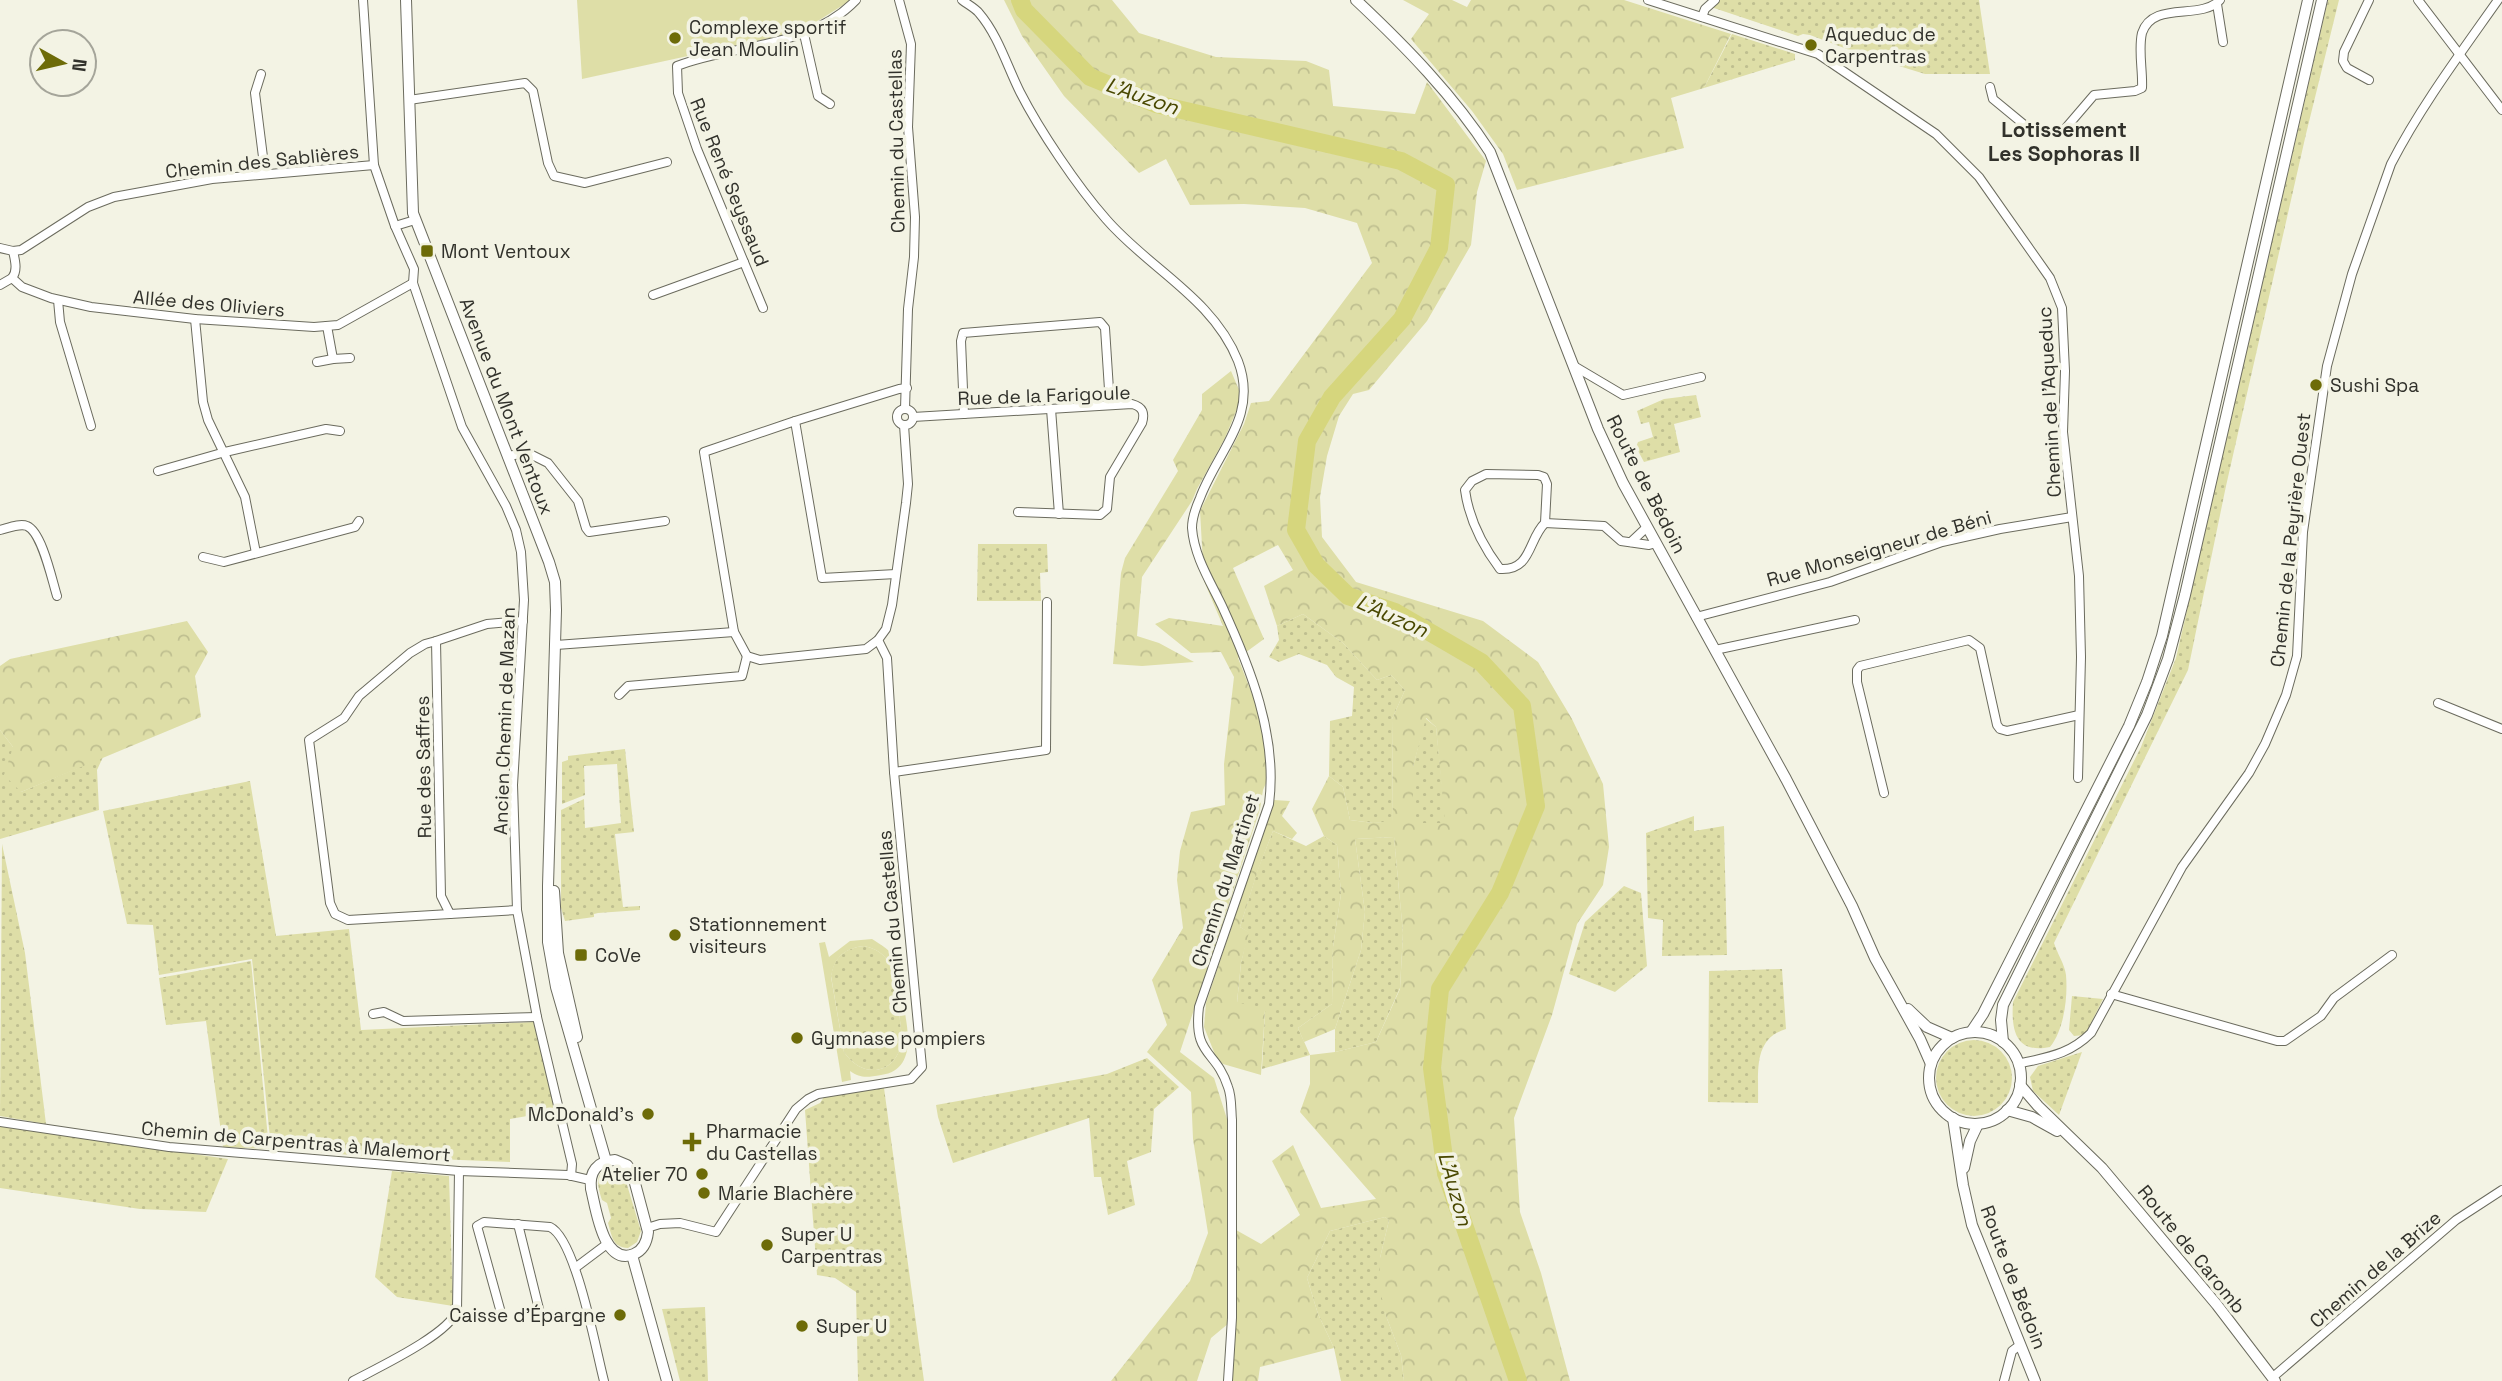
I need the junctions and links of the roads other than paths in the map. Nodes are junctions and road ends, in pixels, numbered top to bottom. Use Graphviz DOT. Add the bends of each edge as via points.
graph roads {
  1 [pos="363,0"];
  2 [pos="406,0"];
  3 [pos="856,0"];
  4 [pos="899,0"];
  5 [pos="962,0"];
  6 [pos="1356,0"];
  7 [pos="1648,0"];
  8 [pos="1714,0"];
  9 [pos="2308,0"];
  10 [pos="2322,0"];
  11 [pos="2369,0"];
  12 [pos="2418,0"];
  13 [pos="2498,0"];
  14 [pos="2219,2"];
  15 [pos="1702,17"];
  16 [pos="804,34"];
  17 [pos="2223,43"];
  18 [pos="2461,53"];
  19 [pos="261,74"];
  20 [pos="2369,80"];
  21 [pos="1990,87"];
  22 [pos="409,100"];
  23 [pos="830,104"];
  24 [pos="2502,110"];
  25 [pos="667,162"];
  26 [pos="374,165"];
  27 [pos="265,173"];
  28 [pos="415,220"];
  29 [pos="396,226"];
  30 [pos="1,246"];
  31 [pos="13,251"];
  32 [pos="744,262"];
  33 [pos="12,278"];
  34 [pos="413,283"];
  35 [pos="0,285"];
  36 [pos="653,295"];
  37 [pos="58,300"];
  38 [pos="763,308"];
  39 [pos="195,318"];
  40 [pos="327,326"];
  41 [pos="350,358"];
  42 [pos="333,359"];
  43 [pos="317,362"];
  44 [pos="1574,366"];
  45 [pos="1701,377"];
  46 [pos="907,388"];
  47 [pos="1110,405"];
  48 [pos="905,409"];
  49 [pos="1051,409"];
  50 [pos="964,414"];
  51 [pos="913,417"];
  52 [pos="794,421"];
  53 [pos="904,425"];
  54 [pos="91,426"];
  55 [pos="340,431"];
  56 [pos="225,452"];
  57 [pos="507,456"];
  58 [pos="158,471"];
  59 [pos="1018,512"];
  60 [pos="1059,514"];
  61 [pos="2072,517"];
  62 [pos="359,521"];
  63 [pos="665,522"];
  64 [pos="1545,523"];
  65 [pos="1647,527"];
  66 [pos="0,530"];
  67 [pos="1631,542"];
  68 [pos="1656,543"];
  69 [pos="256,552"];
  70 [pos="203,557"];
  71 [pos="896,574"];
  72 [pos="57,596"];
  73 [pos="1047,602"];
  74 [pos="1696,617"];
  75 [pos="1855,620"];
  76 [pos="523,621"];
  77 [pos="734,632"];
  78 [pos="878,640"];
  79 [pos="436,641"];
  80 [pos="556,645"];
  81 [pos="1715,650"];
  82 [pos="747,656"];
  83 [pos="620,695"];
  84 [pos="2438,703"];
  85 [pos="2080,715"];
  86 [pos="2502,729"];
  87 [pos="894,772"];
  88 [pos="2077,778"];
  89 [pos="1884,793"];
  90 [pos="517,910"];
  91 [pos="450,914"];
  92 [pos="2392,955"];
  93 [pos="2111,995"];
  94 [pos="1897,998"];
  95 [pos="373,1014"];
  96 [pos="537,1017"];
  97 [pos="1971,1032"];
  98 [pos="1952,1038"];
  99 [pos="2003,1042"];
  100 [pos="1931,1064"];
  101 [pos="2018,1064"];
  102 [pos="2020,1085"];
  103 [pos="2007,1110"];
  104 [pos="1953,1118"];
  105 [pos="0,1122"];
  106 [pos="1978,1124"];
  107 [pos="2077,1144"];
  108 [pos="607,1161"];
  109 [pos="458,1171"];
  110 [pos="571,1176"];
  111 [pos="590,1180"];
  112 [pos="1963,1185"];
  113 [pos="2502,1190"];
  114 [pos="518,1224"];
  115 [pos="647,1228"];
  116 [pos="607,1244"];
  117 [pos="632,1255"];
  118 [pos="575,1268"];
  119 [pos="541,1317"];
  120 [pos="503,1320"];
  121 [pos="2020,1345"];
  122 [pos="2274,1379"];
  123 [pos="353,1381"];
  124 [pos="604,1381"];
  125 [pos="667,1381"];
  126 [pos="1228,1381"];
  127 [pos="2004,1381"];
  128 [pos="2035,1381"];
  1 -- 26 [label="street, Ancien Chemin de Mazan"];
  2 -- 22 [label="main road, Avenue du Mont Ventoux"];
  3 -- 16 [label="street" via="842,15"];
  4 -- 46 [label="street, Chemin du Castellas" via="911,44 908,117 915,217"];
  5 -- 126 [label="street, Chemin du Martinet" via="979,12 1020,93 1105,219 1216,321 1244,384 1240,419 1202,491 1192,523 1194,545 1251,672 1270,756 1269,804 1196,1027 1202,1047 1229,1089 1231,1110"];
  6 -- 44 [label="main road, Route de Bédoin" via="1421,66 1490,152"];
  7 -- 15 [label="street, Chemin de l'Aqueduc"];
  8 -- 15 [label="street"];
  9 -- 97 [label="main road" via="2162,636 2147,682 2129,726"];
  10 -- 99 [label="main road" via="2168,659 2147,715 2003,1005"];
  11 -- 20 [label="street" via="2343,61"];
  12 -- 18 [label="street"];
  13 -- 18 [label="street, Chemin de la Peyrière Ouest"];
  14 -- 17 [label="street"];
  14 -- 21 [label="street" via="2154,12 2141,35 2142,88 2094,95 2064,130 2033,132 1993,99"];
  15 -- 61 [label="street, Chemin de l'Aqueduc" via="1818,54 1936,134 1979,177 2050,278 2062,307 2063,432"];
  16 -- 23 [label="street" via="818,96"];
  16 -- 32 [label="street, Rue René Seyssaud" via="677,66 677,93"];
  18 -- 24 [label="street"];
  18 -- 93 [label="street, Chemin de la Peyrière Ouest" via="2432,92 2391,164 2334,332 2303,532 2297,656 2286,695 2249,773 2182,867"];
  19 -- 27 [label="street" via="255,93"];
  22 -- 25 [label="street" via="525,83 533,91 554,176 585,183"];
  22 -- 28 [label="main road, Avenue du Mont Ventoux"];
  26 -- 27 [label="street, Chemin des Sablières"];
  26 -- 29 [label="street, Ancien Chemin de Mazan"];
  27 -- 31 [label="street, Chemin des Sablières" via="114,197"];
  28 -- 29 [label="street"];
  28 -- 57 [label="main road, Avenue du Mont Ventoux"];
  29 -- 34 [label="street, Ancien Chemin de Mazan" via="414,269"];
  30 -- 31 [label="street"];
  31 -- 33 [label="street"];
  32 -- 36 [label="street"];
  32 -- 38 [label="street, Rue René Seyssaud"];
  33 -- 35 [label="street"];
  33 -- 37 [label="street, Allée des Oliviers" via="22,287"];
  34 -- 40 [label="street, Allée des Oliviers" via="338,325"];
  34 -- 76 [label="street, Ancien Chemin de Mazan" via="462,427 516,530 524,573"];
  37 -- 39 [label="street, Allée des Oliviers"];
  37 -- 54 [label="street" via="60,322"];
  39 -- 40 [label="street, Allée des Oliviers"];
  39 -- 56 [label="street" via="203,402"];
  40 -- 42 [label="street"];
  41 -- 42 [label="street"];
  42 -- 43 [label="street"];
  44 -- 45 [label="street" via="1623,395"];
  44 -- 65 [label="main road, Route de Bédoin" via="1598,429"];
  46 -- 48 [label="street, Chemin du Castellas"];
  46 -- 52 [label="street"];
  47 -- 49 [label="street, Rue de la Farigoule"];
  47 -- 50 [label="street" via="1105,328 1100,323 963,333"];
  47 -- 60 [label="street, Rue de la Farigoule" via="1138,405 1144,415 1108,482 1107,509 1100,515"];
  48 -- 51 [label="street"];
  48 -- 53 [label="street" via="896,417"];
  49 -- 50 [label="street, Rue de la Farigoule"];
  49 -- 60 [label="street"];
  50 -- 51 [label="street, Rue de la Farigoule"];
  51 -- 53 [label="street"];
  52 -- 71 [label="street" via="822,578"];
  52 -- 77 [label="street" via="704,452"];
  53 -- 71 [label="street" via="907,493"];
  55 -- 56 [label="street" via="326,429"];
  56 -- 58 [label="street"];
  56 -- 69 [label="street" via="245,497"];
  57 -- 63 [label="street" via="528,453 548,463 578,501 589,532"];
  57 -- 80 [label="main road, Avenue du Mont Ventoux" via="555,582"];
  59 -- 60 [label="street, Rue de la Farigoule"];
  61 -- 74 [label="street, Rue Monseigneur de Béni" via="1942,542 1830,582"];
  61 -- 85 [label="street, Chemin de l'Aqueduc" via="2081,610"];
  62 -- 69 [label="street" via="355,527"];
  64 -- 64 [label="street" via="1544,477 1486,474 1465,490 1468,510 1486,552 1500,569 1511,570 1522,563"];
  64 -- 67 [label="street" via="1604,526 1621,541"];
  65 -- 67 [label="street"];
  65 -- 68 [label="main road, Route de Bédoin"];
  66 -- 72 [label="street" via="22,525 37,533"];
  67 -- 68 [label="street"];
  68 -- 74 [label="main road, Route de Bédoin"];
  69 -- 70 [label="street" via="224,562"];
  71 -- 78 [label="street" via="886,629"];
  73 -- 87 [label="street" via="1046,750"];
  74 -- 81 [label="main road, Route de Bédoin"];
  75 -- 81 [label="street"];
  76 -- 79 [label="street" via="487,624"];
  76 -- 90 [label="street, Ancien Chemin de Mazan" via="513,785"];
  77 -- 80 [label="street"];
  77 -- 82 [label="street"];
  78 -- 82 [label="street" via="866,649 760,660"];
  78 -- 87 [label="street, Chemin du Castellas" via="887,658"];
  79 -- 91 [label="street, Rue des Saffres" via="441,896"];
  79 -- 91 [label="street" via="410,653 359,696 344,718 309,740 335,914 348,920"];
  80 -- 108 [label="main road, Avenue du Mont Ventoux" via="551,828 558,953"];
  81 -- 94 [label="main road, Route de Bédoin"];
  82 -- 83 [label="street" via="742,676 628,686"];
  84 -- 86 [label="street"];
  85 -- 88 [label="street, Chemin de l'Aqueduc"];
  85 -- 89 [label="street" via="2000,729 1980,648 1969,640 1860,666 1857,682"];
  87 -- 115 [label="street, Chemin du Castellas" via="922,1067 911,1079 808,1099 796,1109 716,1232 680,1223"];
  90 -- 91 [label="street"];
  90 -- 96 [label="street, Ancien Chemin de Mazan"];
  92 -- 93 [label="street" via="2285,1041"];
  93 -- 101 [label="street, Chemin de la Peyrière Ouest" via="2091,1033 2079,1045 2062,1054"];
  94 -- 98 [label="main road, Route de Bédoin" via="1927,1027"];
  94 -- 100 [label="main road, Route de Bédoin"];
  95 -- 96 [label="street" via="384,1012 403,1021"];
  96 -- 110 [label="street, Ancien Chemin de Mazan"];
  97 -- 98 [label="main road"];
  97 -- 99 [label="main road"];
  98 -- 100 [label="main road"];
  99 -- 101 [label="main road"];
  100 -- 104 [label="main road" via="1930,1090"];
  101 -- 102 [label="main road"];
  102 -- 103 [label="main road"];
  102 -- 107 [label="main road"];
  103 -- 106 [label="main road"];
  103 -- 107 [label="main road" via="2032,1117"];
  104 -- 106 [label="main road"];
  104 -- 112 [label="main road, Route de Bédoin"];
  105 -- 109 [label="street, Chemin de Carpentras à Malemort" via="169,1147"];
  106 -- 112 [label="main road" via="1965,1157"];
  107 -- 122 [label="main road, Route de Caromb" via="2167,1244"];
  108 -- 111 [label="main road" via="594,1170"];
  108 -- 115 [label="main road" via="618,1161 630,1169"];
  109 -- 110 [label="street, Chemin de Carpentras à Malemort"];
  109 -- 123 [label="street" via="454,1318 442,1331"];
  110 -- 111 [label="street, Chemin de Carpentras à Malemort"];
  111 -- 116 [label="main road"];
  112 -- 121 [label="main road, Route de Bédoin" via="1972,1225"];
  113 -- 122 [label="street, Chemin de la Brize" via="2456,1220"];
  114 -- 118 [label="street" via="557,1230"];
  114 -- 119 [label="street"];
  114 -- 120 [label="street" via="484,1222 477,1226"];
  115 -- 117 [label="main road" via="645,1245"];
  116 -- 117 [label="main road" via="616,1253"];
  116 -- 118 [label="street"];
  117 -- 125 [label="main road"];
  118 -- 124 [label="street"];
  121 -- 127 [label="street" via="2012,1351"];
  121 -- 128 [label="main road, Route de Bédoin"];
}
